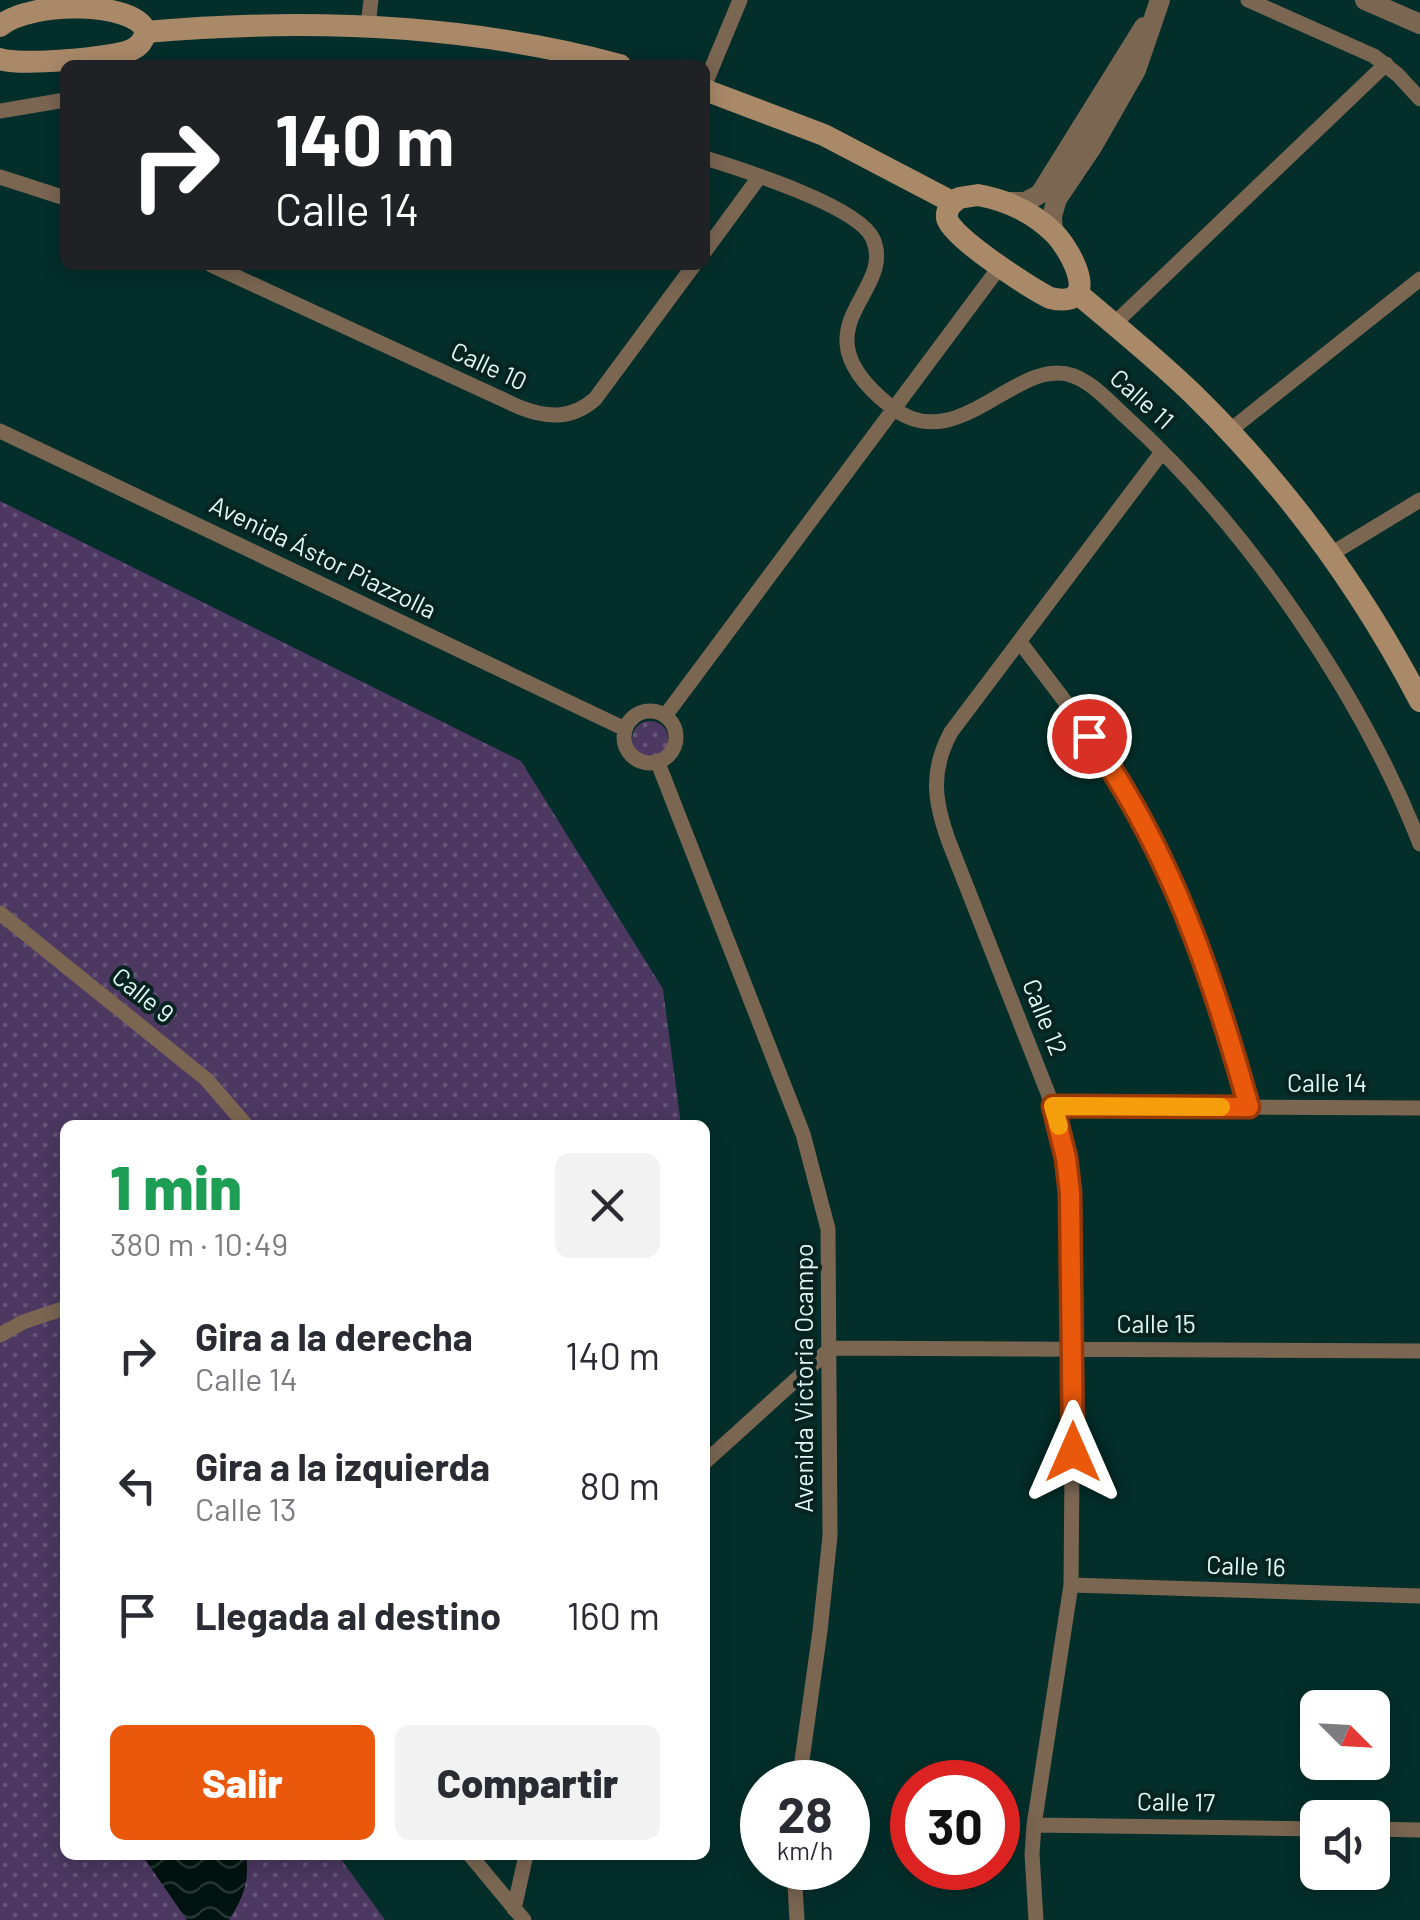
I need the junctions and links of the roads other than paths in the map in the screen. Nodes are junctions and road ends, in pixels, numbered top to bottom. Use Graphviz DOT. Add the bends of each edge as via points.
graph roads {
  1 [pos="89,0"];
  2 [pos="370,0"];
  3 [pos="740,0"];
  4 [pos="1248,0"];
  5 [pos="1365,0"];
  6 [pos="35,4"];
  7 [pos="1158,4"];
  8 [pos="1420,24"];
  9 [pos="0,26"];
  10 [pos="368,26"];
  11 [pos="146,32"];
  12 [pos="0,58"];
  13 [pos="596,60"];
  14 [pos="1386,64"];
  15 [pos="710,75"];
  16 [pos="710,89"];
  17 [pos="1420,100"];
  18 [pos="60,101"];
  19 [pos="0,111"];
  20 [pos="710,160"];
  21 [pos="0,176"];
  22 [pos="760,176"];
  23 [pos="60,196"];
  24 [pos="952,202"];
  25 [pos="1004,202"];
  26 [pos="1054,233"];
  27 [pos="710,244"];
  28 [pos="1001,264"];
  29 [pos="223,270"];
  30 [pos="690,270"];
  31 [pos="1420,279"];
  32 [pos="1077,293"];
  33 [pos="1114,324"];
  34 [pos="893,409"];
  35 [pos="0,430"];
  36 [pos="1228,432"];
  37 [pos="1162,452"];
  38 [pos="1420,500"];
  39 [pos="1330,554"];
  40 [pos="1020,642"];
  41 [pos="1417,690"];
  42 [pos="665,716"];
  43 [pos="625,729"];
  44 [pos="658,763"];
  45 [pos="1420,844"];
  46 [pos="0,913"];
  47 [pos="1053,1106"];
  48 [pos="1249,1107"];
  49 [pos="1420,1108"];
  50 [pos="242,1120"];
  51 [pos="60,1310"];
  52 [pos="0,1335"];
  53 [pos="831,1348"];
  54 [pos="1073,1348"];
  55 [pos="1420,1351"];
  56 [pos="710,1457"];
  57 [pos="1070,1585"];
  58 [pos="1420,1596"];
  59 [pos="801,1760"];
  60 [pos="1034,1825"];
  61 [pos="1300,1829"];
  62 [pos="1390,1830"];
  63 [pos="1420,1830"];
  64 [pos="474,1860"];
  65 [pos="525,1860"];
  66 [pos="795,1890"];
  67 [pos="519,1914"];
  68 [pos="797,1920"];
  69 [pos="1036,1920"];
  1 -- 6 [label="main road"];
  1 -- 11 [label="main road" via="132,12"];
  2 -- 10 [label="street"];
  3 -- 15 [label="street"];
  4 -- 14 [label="street"];
  5 -- 8 [label="street"];
  6 -- 9 [label="main road"];
  7 -- 25 [label="street" via="1040,194"];
  7 -- 26 [label="street" via="1136,70 1057,199"];
  10 -- 11 [label="main road"];
  10 -- 13 [label="main road" via="499,40"];
  11 -- 12 [label="main road" via="120,54"];
  14 -- 17 [label="street"];
  14 -- 33 [label="street"];
  16 -- 24 [label="main road" via="824,135"];
  18 -- 19 [label="street"];
  20 -- 22 [label="street"];
  21 -- 23 [label="street"];
  22 -- 27 [label="street"];
  22 -- 34 [label="street" via="855,219 873,238 874,268 849,322 848,351 862,378"];
  24 -- 25 [label="main road" via="978,195"];
  24 -- 28 [label="main road" via="950,226"];
  25 -- 26 [label="main road"];
  26 -- 32 [label="main road" via="1078,270"];
  28 -- 32 [label="main road" via="1050,298 1068,300"];
  28 -- 34 [label="street"];
  29 -- 30 [label="street, Calle 10" via="518,407 552,416 583,410 595,399"];
  31 -- 36 [label="street"];
  32 -- 33 [label="main road"];
  33 -- 36 [label="main road"];
  34 -- 37 [label="street, Calle 11" via="943,420 1060,373 1098,392"];
  34 -- 42 [label="street"];
  35 -- 43 [label="street, Avenida Ástor Piazzolla"];
  36 -- 39 [label="main road"];
  37 -- 40 [label="street, Calle 12"];
  37 -- 45 [label="street, Calle 11" via="1250,552 1320,654 1388,772"];
  38 -- 39 [label="street"];
  39 -- 41 [label="main road"];
  40 -- 47 [label="street, Calle 12" via="940,752 935,798"];
  40 -- 48 [label="street" via="1140,812 1196,935"];
  42 -- 43 [label="street" via="642,712"];
  42 -- 44 [label="street" via="675,746"];
  43 -- 44 [label="street, Avenida Ástor Piazzolla" via="628,753 642,763"];
  44 -- 53 [label="street, Avenida Victoria Ocampo" via="813,1163 828,1229"];
  46 -- 50 [label="street, Calle 9" via="206,1079"];
  47 -- 48 [label="street, Calle 14"];
  47 -- 54 [label="street, Calle 12" via="1070,1192"];
  48 -- 49 [label="street, Calle 14"];
  51 -- 52 [label="street"];
  53 -- 54 [label="street, Calle 15"];
  53 -- 56 [label="street"];
  53 -- 59 [label="street, Avenida Victoria Ocampo" via="830,1536"];
  54 -- 55 [label="street, Calle 15"];
  54 -- 57 [label="street, Calle 12"];
  57 -- 58 [label="street, Calle 16"];
  57 -- 60 [label="street, Calle 12"];
  60 -- 61 [label="street, Calle 17"];
  60 -- 69 [label="street, Calle 12"];
  62 -- 63 [label="street"];
  64 -- 67 [label="street"];
  65 -- 67 [label="street"];
  66 -- 68 [label="street"];
}
